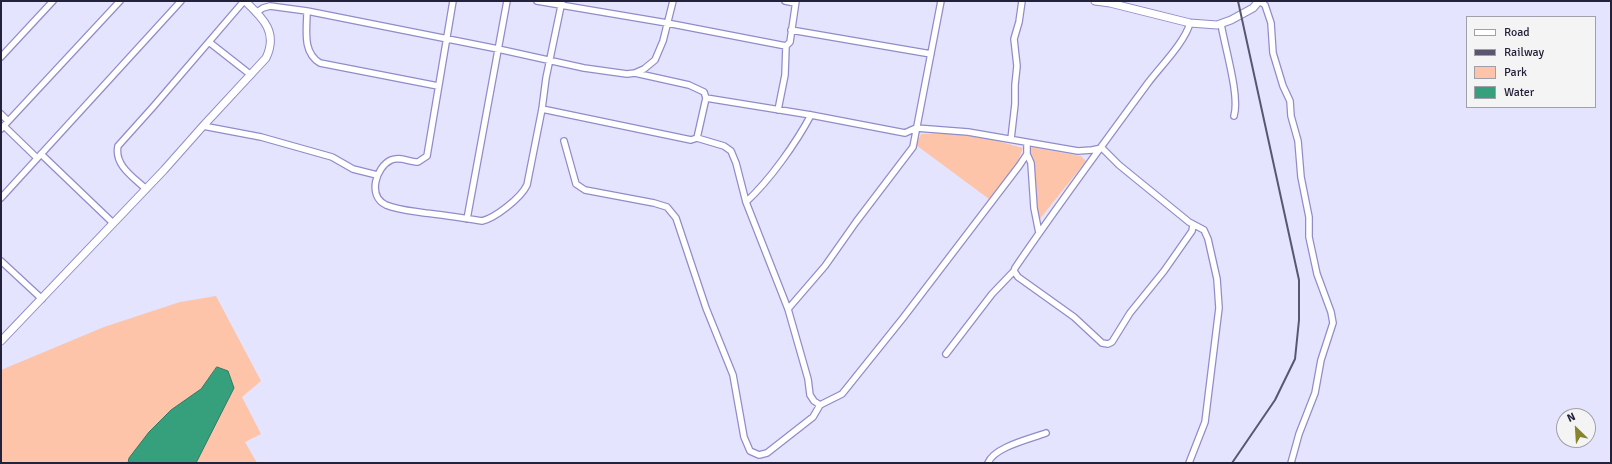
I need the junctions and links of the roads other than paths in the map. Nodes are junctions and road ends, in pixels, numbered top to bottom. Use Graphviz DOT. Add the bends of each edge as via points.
graph roads {
  1 [pos="53,1"];
  2 [pos="120,1"];
  3 [pos="181,1"];
  4 [pos="245,1"];
  5 [pos="453,1"];
  6 [pos="507,1"];
  7 [pos="537,1"];
  8 [pos="673,1"];
  9 [pos="785,1"];
  10 [pos="941,1"];
  11 [pos="1022,1"];
  12 [pos="1095,1"];
  13 [pos="1259,1"];
  14 [pos="795,2"];
  15 [pos="562,3"];
  16 [pos="307,11"];
  17 [pos="257,12"];
  18 [pos="667,23"];
  19 [pos="1190,24"];
  20 [pos="1221,24"];
  21 [pos="791,30"];
  22 [pos="446,38"];
  23 [pos="209,42"];
  24 [pos="786,46"];
  25 [pos="498,49"];
  26 [pos="930,54"];
  27 [pos="1,57"];
  28 [pos="550,59"];
  29 [pos="635,73"];
  30 [pos="251,75"];
  31 [pos="438,86"];
  32 [pos="706,98"];
  33 [pos="542,109"];
  34 [pos="778,110"];
  35 [pos="1,114"];
  36 [pos="811,115"];
  37 [pos="1234,116"];
  38 [pos="8,121"];
  39 [pos="203,126"];
  40 [pos="2,127"];
  41 [pos="916,128"];
  42 [pos="697,138"];
  43 [pos="1011,139"];
  44 [pos="564,141"];
  45 [pos="1027,143"];
  46 [pos="1102,148"];
  47 [pos="1027,154"];
  48 [pos="39,156"];
  49 [pos="377,175"];
  50 [pos="146,189"];
  51 [pos="1,198"];
  52 [pos="746,202"];
  53 [pos="468,219"];
  54 [pos="113,223"];
  55 [pos="1193,225"];
  56 [pos="1039,233"];
  57 [pos="1,262"];
  58 [pos="1014,271"];
  59 [pos="42,300"];
  60 [pos="788,309"];
  61 [pos="1,341"];
  62 [pos="946,354"];
  63 [pos="820,405"];
  64 [pos="1046,433"];
  65 [pos="988,463"];
  66 [pos="1189,463"];
  67 [pos="1291,463"];
  1 -- 27 [label="street"];
  2 -- 38 [label="street"];
  3 -- 48 [label="street"];
  4 -- 17 [label="street"];
  4 -- 23 [label="street"];
  5 -- 22 [label="street"];
  6 -- 25 [label="street"];
  7 -- 15 [label="street"];
  8 -- 18 [label="street"];
  9 -- 14 [label="street"];
  10 -- 26 [label="street"];
  11 -- 43 [label="street" via="1014,39 1017,66"];
  12 -- 19 [label="street"];
  13 -- 20 [label="street" via="1253,8"];
  13 -- 67 [label="street" via="1265,5 1271,23 1273,53 1290,101 1309,217 1309,237 1317,274 1333,323 1321,360 1315,393"];
  14 -- 21 [label="street"];
  15 -- 18 [label="street"];
  15 -- 28 [label="street"];
  16 -- 17 [label="street" via="270,6"];
  16 -- 22 [label="street"];
  16 -- 31 [label="street" via="307,47 314,59 320,63"];
  17 -- 30 [label="street" via="268,27 271,48"];
  18 -- 24 [label="street"];
  18 -- 29 [label="street" via="655,60"];
  19 -- 20 [label="street"];
  19 -- 46 [label="street" via="1184,37"];
  20 -- 37 [label="street" via="1232,79 1236,108"];
  21 -- 24 [label="street" via="790,42"];
  21 -- 26 [label="street"];
  22 -- 25 [label="street"];
  22 -- 31 [label="street"];
  23 -- 30 [label="street"];
  23 -- 50 [label="street" via="118,146 116,153 122,166"];
  24 -- 34 [label="street" via="785,75"];
  25 -- 28 [label="street"];
  25 -- 53 [label="street"];
  26 -- 41 [label="street"];
  28 -- 29 [label="street" via="584,68"];
  28 -- 33 [label="street"];
  29 -- 32 [label="street" via="689,85 704,92"];
  30 -- 39 [label="street"];
  31 -- 49 [label="street" via="427,156 418,162 390,160"];
  32 -- 34 [label="street"];
  32 -- 42 [label="street"];
  33 -- 42 [label="street" via="691,140"];
  33 -- 53 [label="street" via="525,190 494,216 482,221"];
  34 -- 36 [label="street"];
  35 -- 38 [label="street"];
  36 -- 41 [label="street" via="905,133"];
  36 -- 52 [label="street" via="799,137 756,193"];
  38 -- 40 [label="street"];
  39 -- 49 [label="street" via="261,137 332,157 353,169"];
  39 -- 50 [label="street"];
  40 -- 48 [label="street"];
  41 -- 43 [label="street" via="968,132"];
  41 -- 60 [label="street" via="913,147 825,266"];
  42 -- 52 [label="street" via="724,146 731,151"];
  43 -- 45 [label="street"];
  44 -- 63 [label="street" via="576,184 585,190 667,207 676,218 706,308 733,375 744,437 750,450 759,455 767,453 813,417"];
  45 -- 46 [label="street" via="1078,151"];
  45 -- 47 [label="street"];
  46 -- 55 [label="street"];
  46 -- 56 [label="street"];
  47 -- 56 [label="street" via="1031,162 1034,208"];
  47 -- 63 [label="street" via="842,394"];
  48 -- 51 [label="street"];
  48 -- 54 [label="street"];
  49 -- 53 [label="street" via="377,196 385,204"];
  50 -- 54 [label="street"];
  52 -- 60 [label="street"];
  54 -- 59 [label="street"];
  55 -- 58 [label="street" via="1192,231 1164,271 1108,344 1102,343 1074,318 1018,277"];
  55 -- 66 [label="street" via="1204,230 1208,239 1217,279 1219,308 1205,422"];
  56 -- 58 [label="street"];
  57 -- 59 [label="street"];
  58 -- 62 [label="street" via="992,294"];
  59 -- 61 [label="street"];
  60 -- 63 [label="street" via="810,394"];
  64 -- 65 [label="street" via="999,450"];
}
